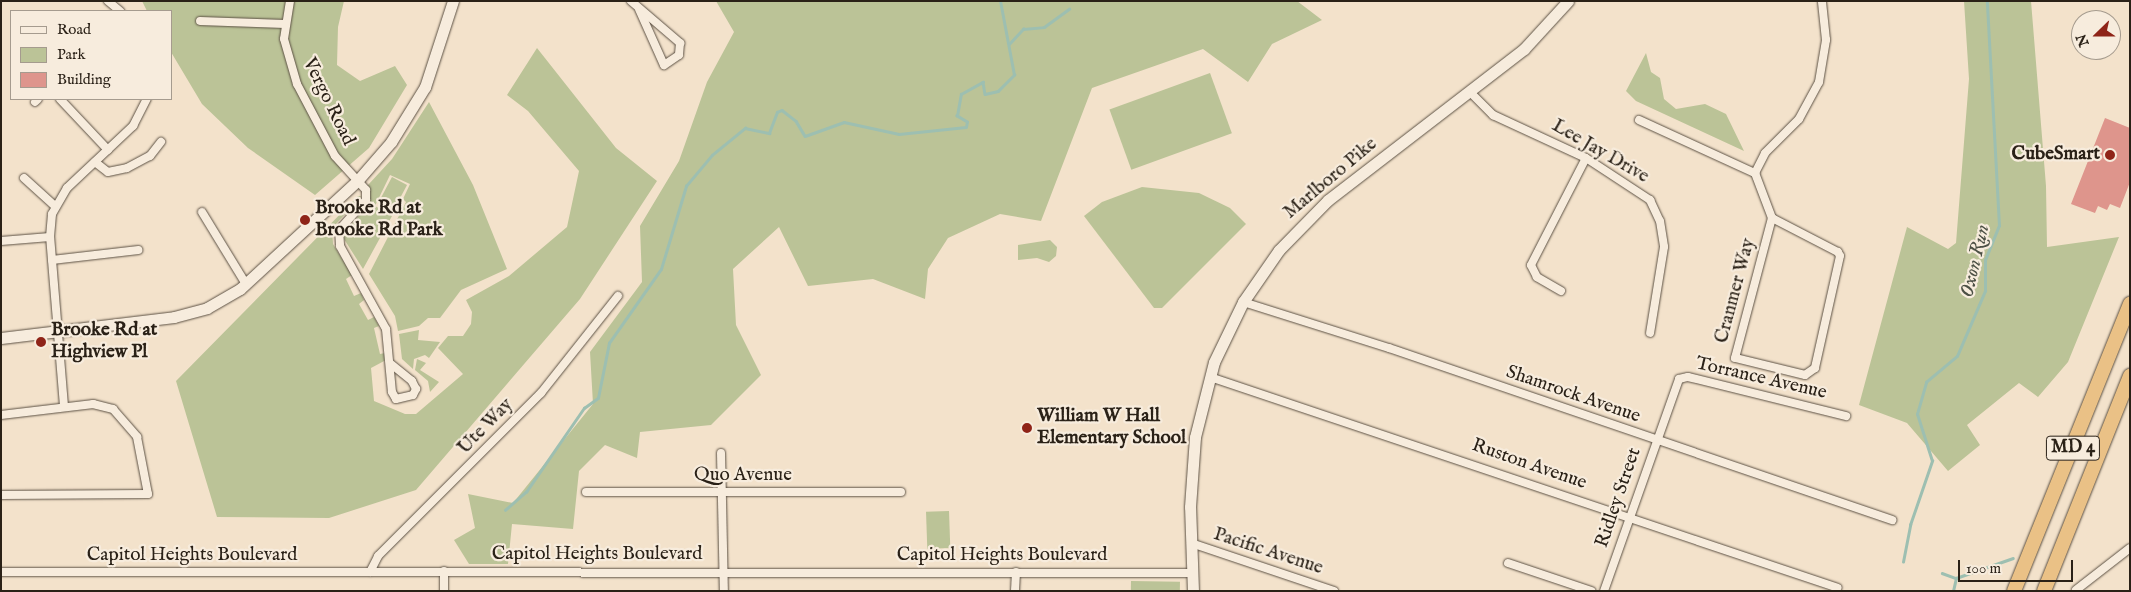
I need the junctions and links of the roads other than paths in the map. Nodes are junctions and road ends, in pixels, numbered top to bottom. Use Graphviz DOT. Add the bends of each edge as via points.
graph roads {
  1 [pos="108,1"];
  2 [pos="290,1"];
  3 [pos="453,1"];
  4 [pos="631,1"];
  5 [pos="1568,1"];
  6 [pos="1822,1"];
  7 [pos="639,9"];
  8 [pos="119,10"];
  9 [pos="200,21"];
  10 [pos="284,24"];
  11 [pos="1470,92"];
  12 [pos="61,100"];
  13 [pos="146,100"];
  14 [pos="1639,120"];
  15 [pos="161,142"];
  16 [pos="108,150"];
  17 [pos="1586,158"];
  18 [pos="95,162"];
  19 [pos="1755,173"];
  20 [pos="24,178"];
  21 [pos="358,180"];
  22 [pos="55,206"];
  23 [pos="202,212"];
  24 [pos="1772,218"];
  25 [pos="50,237"];
  26 [pos="1,241"];
  27 [pos="138,250"];
  28 [pos="52,260"];
  29 [pos="246,284"];
  30 [pos="1561,291"];
  31 [pos="618,296"];
  32 [pos="1243,302"];
  33 [pos="2130,304"];
  34 [pos="57,332"];
  35 [pos="1650,333"];
  36 [pos="1,338"];
  37 [pos="391,364"];
  38 [pos="2130,376"];
  39 [pos="1210,377"];
  40 [pos="1674,388"];
  41 [pos="64,406"];
  42 [pos="1,415"];
  43 [pos="1846,416"];
  44 [pos="1657,440"];
  45 [pos="721,453"];
  46 [pos="586,492"];
  47 [pos="724,492"];
  48 [pos="901,492"];
  49 [pos="1,495"];
  50 [pos="1630,516"];
  51 [pos="1892,520"];
  52 [pos="1190,543"];
  53 [pos="2130,548"];
  54 [pos="1508,563"];
  55 [pos="444,570"];
  56 [pos="1,572"];
  57 [pos="370,572"];
  58 [pos="1016,572"];
  59 [pos="724,573"];
  60 [pos="1192,573"];
  61 [pos="1838,588"];
  62 [pos="2076,590"];
  63 [pos="444,591"];
  64 [pos="724,591"];
  65 [pos="1015,591"];
  66 [pos="1193,591"];
  67 [pos="1334,591"];
  68 [pos="1591,591"];
  69 [pos="1604,591"];
  70 [pos="2014,591"];
  71 [pos="2044,591"];
  1 -- 8 [label="street"];
  2 -- 10 [label="street, Vergo Road"];
  3 -- 21 [label="main road" via="418,100 391,142"];
  4 -- 7 [label="street"];
  5 -- 11 [label="main road, Marlboro Pike" via="1524,49"];
  6 -- 19 [label="street" via="1826,40 1819,82 1799,119 1762,158"];
  7 -- 7 [label="street" via="672,32 680,43 679,54 664,65"];
  9 -- 10 [label="street"];
  10 -- 21 [label="street, Vergo Road" via="288,61 297,84 335,156"];
  11 -- 17 [label="street, Lee Jay Drive" via="1498,118"];
  11 -- 32 [label="main road, Marlboro Pike" via="1328,200 1284,245"];
  12 -- 16 [label="street"];
  13 -- 16 [label="street" via="133,126"];
  14 -- 19 [label="street"];
  15 -- 18 [label="street" via="150,156 113,172"];
  16 -- 18 [label="street"];
  17 -- 30 [label="street" via="1531,265 1537,277"];
  17 -- 35 [label="street, Lee Jay Drive" via="1643,194 1660,221 1664,247"];
  18 -- 22 [label="street" via="60,196"];
  19 -- 24 [label="street"];
  20 -- 22 [label="street"];
  21 -- 29 [label="main road"];
  21 -- 37 [label="street" via="366,190 366,200 339,230 338,237 380,314"];
  22 -- 25 [label="street"];
  23 -- 29 [label="street"];
  24 -- 24 [label="street, Cranmer Way" via="1735,358 1803,376 1815,369 1840,258 1838,252"];
  25 -- 26 [label="street"];
  25 -- 28 [label="street"];
  27 -- 28 [label="street"];
  28 -- 34 [label="street"];
  29 -- 34 [label="main road" via="217,303 188,314"];
  31 -- 57 [label="street, Ute Way" via="541,393 378,556"];
  32 -- 39 [label="main road, Marlboro Pike"];
  32 -- 44 [label="street, Shamrock Avenue" via="1389,348"];
  33 -- 70 [label="highway, MD 4"];
  34 -- 36 [label="main road"];
  34 -- 41 [label="street"];
  37 -- 37 [label="street" via="389,375 396,399 413,395 416,389 412,381"];
  38 -- 71 [label="highway, MD 4"];
  39 -- 50 [label="street, Ruston Avenue"];
  39 -- 52 [label="main road, Marlboro Pike" via="1192,457"];
  40 -- 43 [label="street, Torrance Avenue" via="1684,377"];
  40 -- 44 [label="street, Ridley Street"];
  41 -- 42 [label="street"];
  41 -- 49 [label="street" via="106,406 123,417 140,445 148,494"];
  44 -- 50 [label="street, Ridley Street"];
  44 -- 51 [label="street, Shamrock Avenue"];
  45 -- 47 [label="street"];
  46 -- 47 [label="street, Quo Avenue"];
  47 -- 48 [label="street, Quo Avenue"];
  47 -- 59 [label="street"];
  50 -- 61 [label="street, Ruston Avenue"];
  50 -- 69 [label="street, Ridley Street"];
  52 -- 60 [label="main road, Marlboro Pike"];
  52 -- 67 [label="street, Pacific Avenue"];
  53 -- 62 [label="street"];
  54 -- 68 [label="street"];
  55 -- 57 [label="street, Capitol Heights Boulevard"];
  55 -- 59 [label="street, Capitol Heights Boulevard"];
  55 -- 63 [label="street"];
  56 -- 57 [label="street, Capitol Heights Boulevard"];
  58 -- 59 [label="street, Capitol Heights Boulevard"];
  58 -- 60 [label="street, Capitol Heights Boulevard"];
  58 -- 65 [label="street"];
  59 -- 64 [label="street"];
  60 -- 66 [label="main road, Marlboro Pike"];
}
